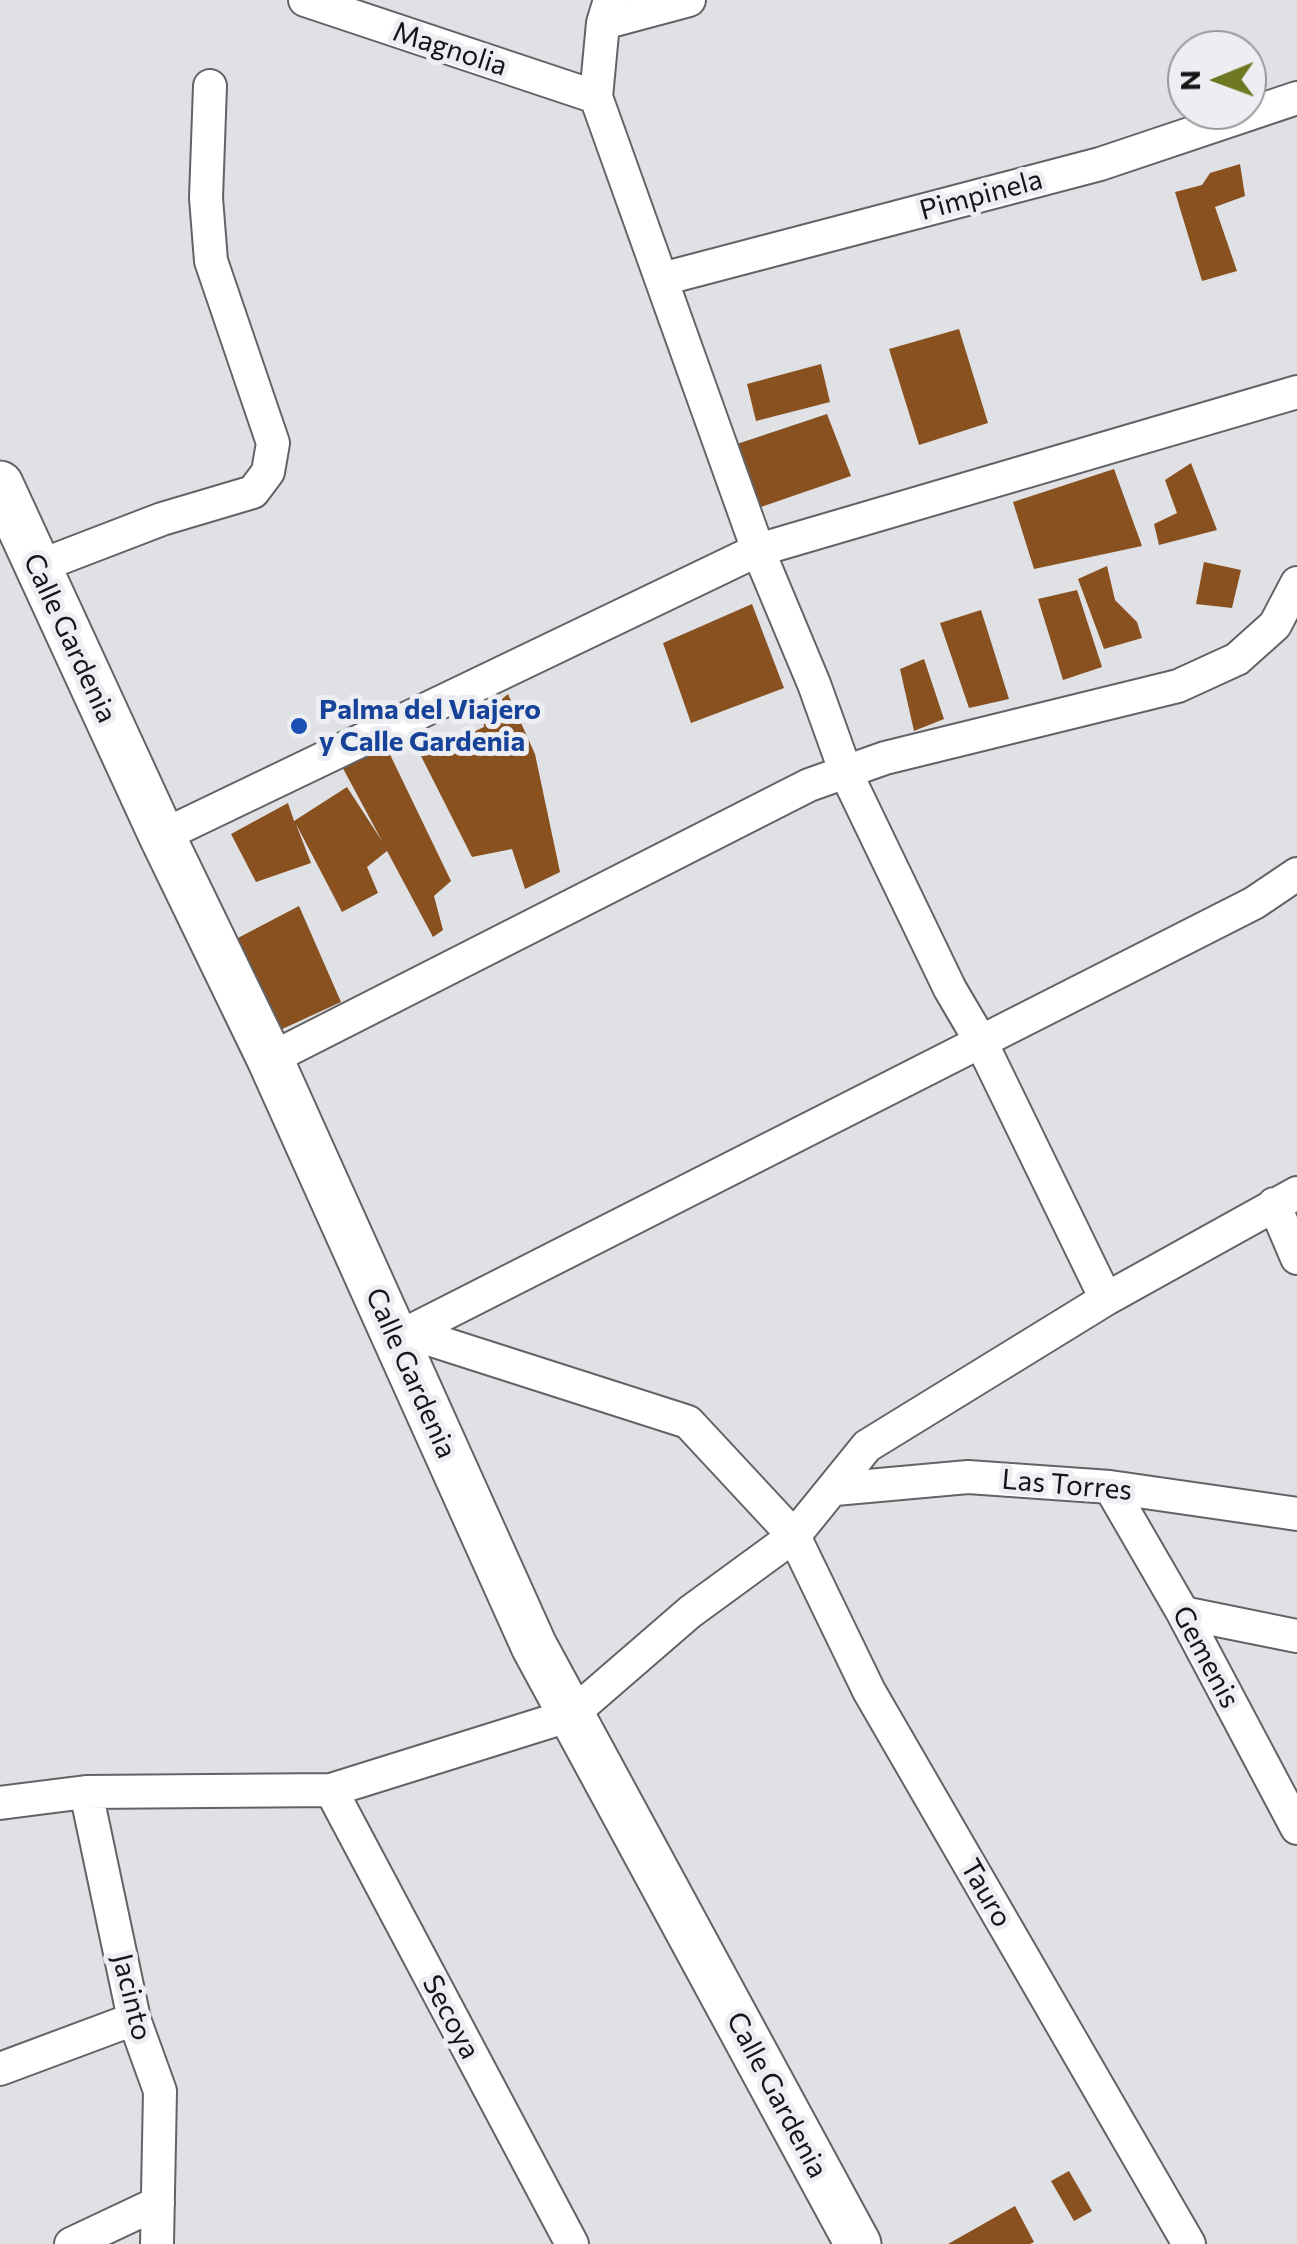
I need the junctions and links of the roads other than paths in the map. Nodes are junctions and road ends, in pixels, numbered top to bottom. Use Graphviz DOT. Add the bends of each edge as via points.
graph roads {
  1 [pos="304,0"];
  2 [pos="690,0"];
  3 [pos="606,12"];
  4 [pos="210,86"];
  5 [pos="596,97"];
  6 [pos="1297,98"];
  7 [pos="662,279"];
  8 [pos="1297,392"];
  9 [pos="0,484"];
  10 [pos="758,550"];
  11 [pos="37,566"];
  12 [pos="1297,582"];
  13 [pos="846,773"];
  14 [pos="162,836"];
  15 [pos="1297,874"];
  16 [pos="980,1040"];
  17 [pos="270,1059"];
  18 [pos="1286,1199"];
  19 [pos="1297,1258"];
  20 [pos="1106,1299"];
  21 [pos="401,1335"];
  22 [pos="1110,1488"];
  23 [pos="835,1489"];
  24 [pos="1297,1514"];
  25 [pos="794,1536"];
  26 [pos="1182,1613"];
  27 [pos="1297,1636"];
  28 [pos="571,1714"];
  29 [pos="331,1790"];
  30 [pos="86,1792"];
  31 [pos="0,1803"];
  32 [pos="1297,1828"];
  33 [pos="134,2019"];
  34 [pos="0,2069"];
  35 [pos="158,2203"];
  36 [pos="71,2244"];
  37 [pos="158,2244"];
  38 [pos="572,2244"];
  39 [pos="858,2244"];
  40 [pos="1189,2244"];
  1 -- 5 [label="street, Magnolia"];
  2 -- 3 [label="street"];
  3 -- 5 [label="street"];
  4 -- 11 [label="street" via="211,261 273,443 268,472 254,492"];
  5 -- 7 [label="street"];
  6 -- 7 [label="street, Pimpinela" via="1100,164"];
  7 -- 10 [label="street"];
  8 -- 10 [label="street"];
  9 -- 11 [label="street, Calle Gardenia"];
  10 -- 13 [label="street"];
  10 -- 14 [label="street"];
  11 -- 14 [label="street, Calle Gardenia"];
  12 -- 13 [label="street" via="1275,626 1237,660 1178,686"];
  13 -- 16 [label="street"];
  13 -- 17 [label="street" via="766,805"];
  14 -- 17 [label="street, Calle Gardenia"];
  15 -- 16 [label="street" via="1254,904"];
  16 -- 20 [label="street"];
  16 -- 21 [label="street"];
  17 -- 21 [label="street, Calle Gardenia"];
  18 -- 19 [label="street"];
  18 -- 20 [label="street"];
  20 -- 23 [label="street" via="867,1446"];
  21 -- 25 [label="street" via="688,1422"];
  21 -- 28 [label="street, Calle Gardenia" via="534,1646"];
  22 -- 23 [label="street, Las Torres" via="968,1477"];
  22 -- 24 [label="street, Las Torres"];
  22 -- 26 [label="street, Gemenis"];
  23 -- 25 [label="street"];
  25 -- 28 [label="street" via="690,1612"];
  25 -- 40 [label="street, Tauro" via="869,1690"];
  26 -- 27 [label="street"];
  26 -- 32 [label="street, Gemenis"];
  28 -- 29 [label="street"];
  28 -- 39 [label="street, Calle Gardenia"];
  29 -- 30 [label="street"];
  29 -- 38 [label="street, Secoya"];
  30 -- 31 [label="street"];
  30 -- 33 [label="street, Jacinto"];
  33 -- 34 [label="street"];
  33 -- 35 [label="street, Jacinto" via="160,2090"];
  35 -- 36 [label="street"];
  35 -- 37 [label="street, Jacinto"];
}
